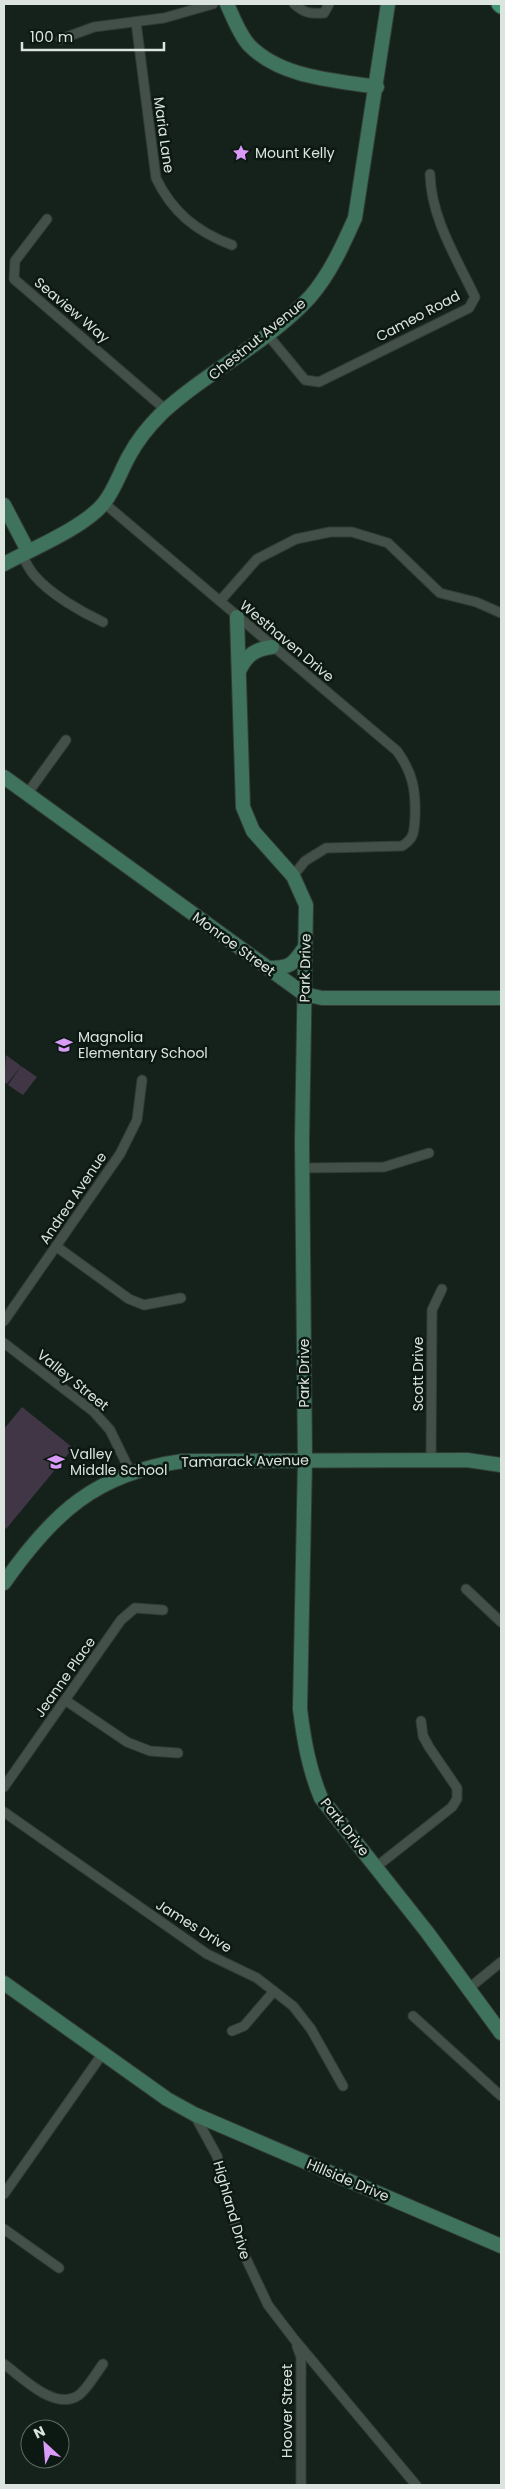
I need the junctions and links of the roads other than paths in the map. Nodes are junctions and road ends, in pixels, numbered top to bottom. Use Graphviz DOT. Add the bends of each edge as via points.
graph roads {
  1 [pos="213,4"];
  2 [pos="226,4"];
  3 [pos="294,4"];
  4 [pos="328,4"];
  5 [pos="388,4"];
  6 [pos="136,22"];
  7 [pos="61,39"];
  8 [pos="377,87"];
  9 [pos="430,174"];
  10 [pos="47,218"];
  11 [pos="232,246"];
  12 [pos="267,334"];
  13 [pos="166,410"];
  14 [pos="104,504"];
  15 [pos="4,505"];
  16 [pos="25,553"];
  17 [pos="4,564"];
  18 [pos="220,601"];
  19 [pos="501,613"];
  20 [pos="237,617"];
  21 [pos="103,622"];
  22 [pos="272,646"];
  23 [pos="240,669"];
  24 [pos="66,740"];
  25 [pos="4,777"];
  26 [pos="27,794"];
  27 [pos="293,876"];
  28 [pos="305,947"];
  29 [pos="268,968"];
  30 [pos="304,994"];
  31 [pos="501,998"];
  32 [pos="142,1080"];
  33 [pos="429,1153"];
  34 [pos="302,1168"];
  35 [pos="56,1247"];
  36 [pos="442,1289"];
  37 [pos="181,1298"];
  38 [pos="4,1321"];
  39 [pos="4,1343"];
  40 [pos="305,1460"];
  41 [pos="431,1460"];
  42 [pos="501,1464"];
  43 [pos="131,1473"];
  44 [pos="4,1583"];
  45 [pos="466,1589"];
  46 [pos="163,1610"];
  47 [pos="501,1622"];
  48 [pos="65,1700"];
  49 [pos="421,1721"];
  50 [pos="178,1753"];
  51 [pos="4,1787"];
  52 [pos="4,1812"];
  53 [pos="376,1867"];
  54 [pos="501,1962"];
  55 [pos="4,1983"];
  56 [pos="468,1989"];
  57 [pos="274,1991"];
  58 [pos="413,2016"];
  59 [pos="232,2031"];
  60 [pos="501,2033"];
  61 [pos="103,2054"];
  62 [pos="343,2086"];
  63 [pos="501,2096"];
  64 [pos="194,2114"];
  65 [pos="4,2194"];
  66 [pos="4,2228"];
  67 [pos="501,2246"];
  68 [pos="59,2268"];
  69 [pos="294,2339"];
  70 [pos="4,2364"];
  71 [pos="103,2364"];
  72 [pos="301,2485"];
  73 [pos="416,2485"];
  1 -- 6 [label="street"];
  2 -- 8 [label="main road" via="249,44 266,58 308,75"];
  3 -- 4 [label="street" via="311,14 324,13"];
  5 -- 8 [label="main road, Chestnut Avenue"];
  6 -- 7 [label="street" via="94,27"];
  6 -- 11 [label="street, Maria Lane" via="156,178 174,207 206,235"];
  8 -- 12 [label="main road, Chestnut Avenue" via="355,218 341,249 311,296"];
  9 -- 12 [label="street, Cameo Road" via="430,192 436,215 475,296 469,308 319,382 304,380"];
  10 -- 13 [label="street, Seaview Way" via="15,261 14,279"];
  12 -- 13 [label="main road, Chestnut Avenue"];
  13 -- 14 [label="main road, Chestnut Avenue" via="138,441"];
  14 -- 16 [label="main road, Chestnut Avenue" via="82,522"];
  14 -- 18 [label="street, Westhaven Drive"];
  15 -- 16 [label="main road"];
  16 -- 17 [label="main road, Chestnut Avenue"];
  16 -- 21 [label="street" via="33,574 41,582"];
  18 -- 19 [label="street" via="246,568 265,555 296,539 330,532 352,532 388,543 440,593 476,602"];
  18 -- 20 [label="street, Westhaven Drive"];
  20 -- 22 [label="street, Westhaven Drive"];
  20 -- 23 [label="main road, Park Drive"];
  22 -- 23 [label="main road" via="252,653"];
  22 -- 27 [label="street, Westhaven Drive" via="397,751 414,783 416,830 410,841 402,846 326,848 305,861"];
  23 -- 27 [label="main road, Park Drive" via="243,807 253,831"];
  24 -- 26 [label="street"];
  25 -- 26 [label="main road, Monroe Street"];
  26 -- 29 [label="main road, Monroe Street"];
  27 -- 28 [label="main road, Park Drive" via="306,905"];
  28 -- 29 [label="main road" via="296,961 285,968"];
  28 -- 30 [label="main road, Park Drive"];
  29 -- 30 [label="main road, Monroe Street"];
  30 -- 31 [label="main road, Monroe Street" via="322,998"];
  30 -- 34 [label="main road, Park Drive"];
  32 -- 35 [label="street, Andrea Avenue" via="137,1120 120,1154"];
  33 -- 34 [label="street" via="384,1167"];
  34 -- 40 [label="main road, Park Drive"];
  35 -- 37 [label="street" via="129,1299 144,1305"];
  35 -- 38 [label="street, Andrea Avenue"];
  36 -- 41 [label="street, Scott Drive" via="432,1310"];
  39 -- 43 [label="street, Valley Street" via="94,1412 110,1430"];
  40 -- 41 [label="main road, Tamarack Avenue"];
  40 -- 43 [label="main road, Tamarack Avenue" via="184,1461"];
  40 -- 53 [label="main road, Park Drive" via="300,1710 303,1733 310,1771 321,1798"];
  41 -- 42 [label="main road, Tamarack Avenue"];
  43 -- 44 [label="main road, Tamarack Avenue" via="98,1488 64,1512 30,1545"];
  45 -- 47 [label="street"];
  46 -- 48 [label="street, Jeanne Place" via="135,1608 121,1620"];
  48 -- 50 [label="street" via="127,1742 150,1751"];
  48 -- 51 [label="street, Jeanne Place"];
  49 -- 53 [label="street" via="423,1736 457,1788 458,1799 452,1808"];
  52 -- 57 [label="street, James Drive" via="206,1954 257,1978"];
  53 -- 56 [label="main road, Park Drive"];
  54 -- 56 [label="street"];
  55 -- 61 [label="main road"];
  56 -- 60 [label="main road, Park Drive"];
  57 -- 59 [label="street" via="244,2026"];
  57 -- 62 [label="street, James Drive" via="293,2006 311,2029"];
  58 -- 63 [label="street"];
  61 -- 64 [label="main road"];
  61 -- 65 [label="street"];
  64 -- 67 [label="main road, Hillside Drive"];
  64 -- 69 [label="street, Highland Drive" via="217,2156 242,2250 268,2304"];
  66 -- 68 [label="street"];
  69 -- 72 [label="street, Hoover Street" via="301,2357"];
  69 -- 73 [label="street, Highland Drive"];
  70 -- 71 [label="street" via="50,2397 70,2400 80,2394"];
}
